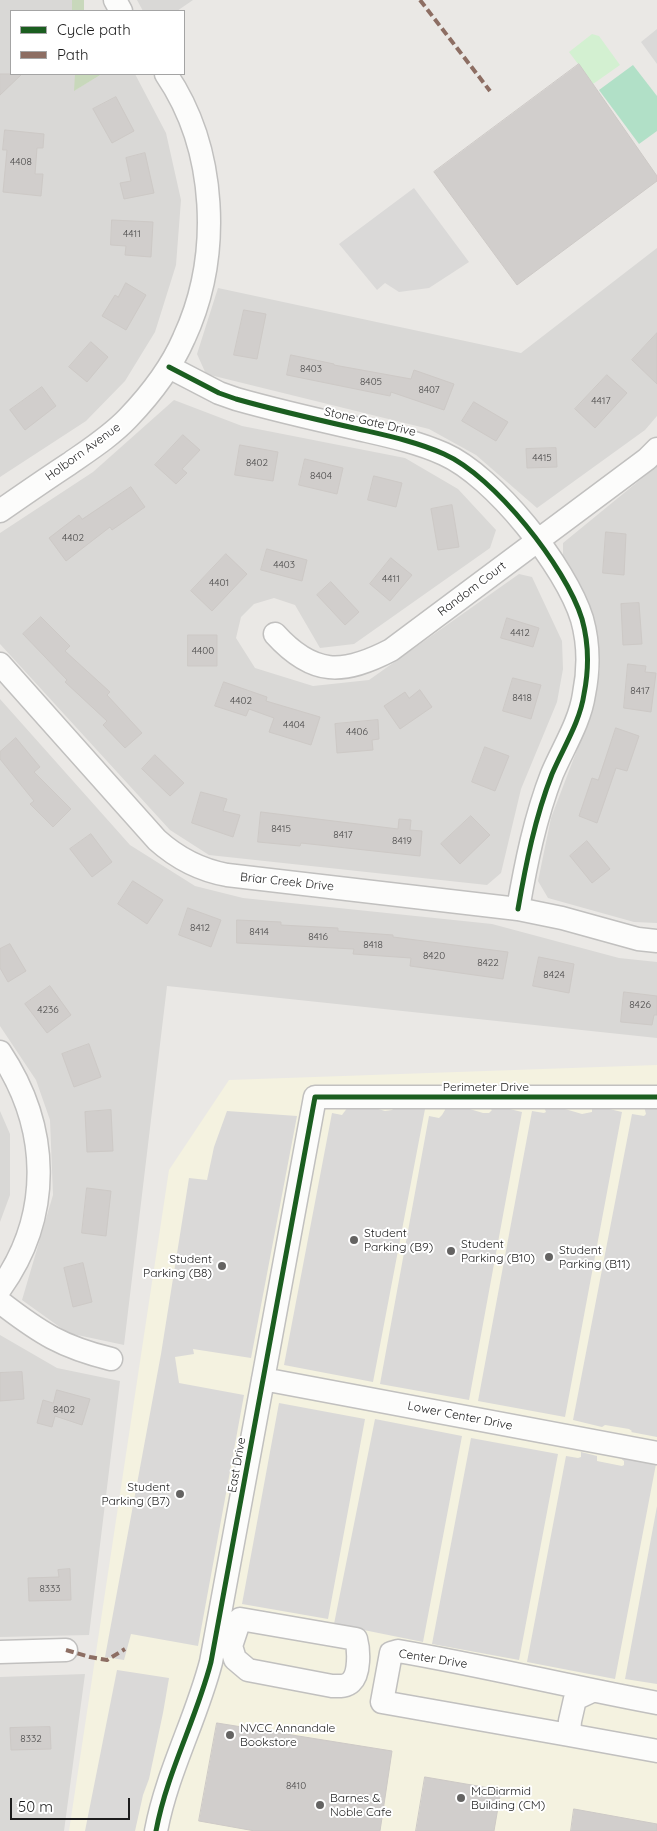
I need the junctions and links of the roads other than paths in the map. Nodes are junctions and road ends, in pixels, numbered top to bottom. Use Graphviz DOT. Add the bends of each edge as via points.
graph roads {
  1 [pos="167,75"];
  2 [pos="169,367"];
  3 [pos="657,449"];
  4 [pos="0,511"];
  5 [pos="536,541"];
  6 [pos="275,634"];
  7 [pos="0,664"];
  8 [pos="518,909"];
  9 [pos="657,942"];
  10 [pos="0,1052"];
  11 [pos="315,1097"];
  12 [pos="657,1097"];
  13 [pos="0,1290"];
  14 [pos="0,1302"];
  15 [pos="112,1359"];
  16 [pos="264,1379"];
  17 [pos="657,1453"];
  18 [pos="230,1616"];
  19 [pos="66,1650"];
  20 [pos="0,1652"];
  21 [pos="235,1659"];
  22 [pos="211,1662"];
  23 [pos="592,1691"];
  24 [pos="657,1703"];
  25 [pos="568,1736"];
  26 [pos="657,1751"];
  27 [pos="156,1831"];
  1 -- 2 [label="street, Holborn Avenue" via="186,111 197,141 209,209 204,276 196,308"];
  2 -- 4 [label="street, Holborn Avenue" via="149,395 101,442"];
  2 -- 5 [label="street, Stone Gate Drive" via="236,400 417,443 446,454 492,488"];
  3 -- 5 [label="street, Random Court"];
  5 -- 6 [label="street, Random Court" via="391,650 372,660 352,666 318,666 302,659"];
  5 -- 8 [label="street, Stone Gate Drive" via="572,595 587,646 588,672 577,719 552,773 538,814 527,854"];
  7 -- 8 [label="street, Briar Creek Drive" via="157,840 191,864 227,875"];
  8 -- 9 [label="street, Briar Creek Drive"];
  10 -- 13 [label="street" via="30,1110 39,1165 33,1221 23,1249"];
  11 -- 12 [label="street, Perimeter Drive"];
  11 -- 16 [label="street, East Drive"];
  14 -- 15 [label="street" via="36,1330 60,1343"];
  16 -- 17 [label="street, Lower Center Drive"];
  16 -- 18 [label="street, East Drive"];
  18 -- 21 [label="street"];
  18 -- 21 [label="street" via="356,1640 359,1657 351,1683 338,1686 248,1670"];
  18 -- 22 [label="street, East Drive"];
  19 -- 20 [label="street"];
  21 -- 22 [label="street"];
  22 -- 27 [label="street, East Drive" via="168,1784"];
  23 -- 24 [label="street, Center Drive"];
  23 -- 25 [label="street" via="575,1700"];
  23 -- 25 [label="street, Center Drive" via="450,1660 398,1651 391,1653 382,1702"];
  25 -- 26 [label="street, Center Drive"];
}
